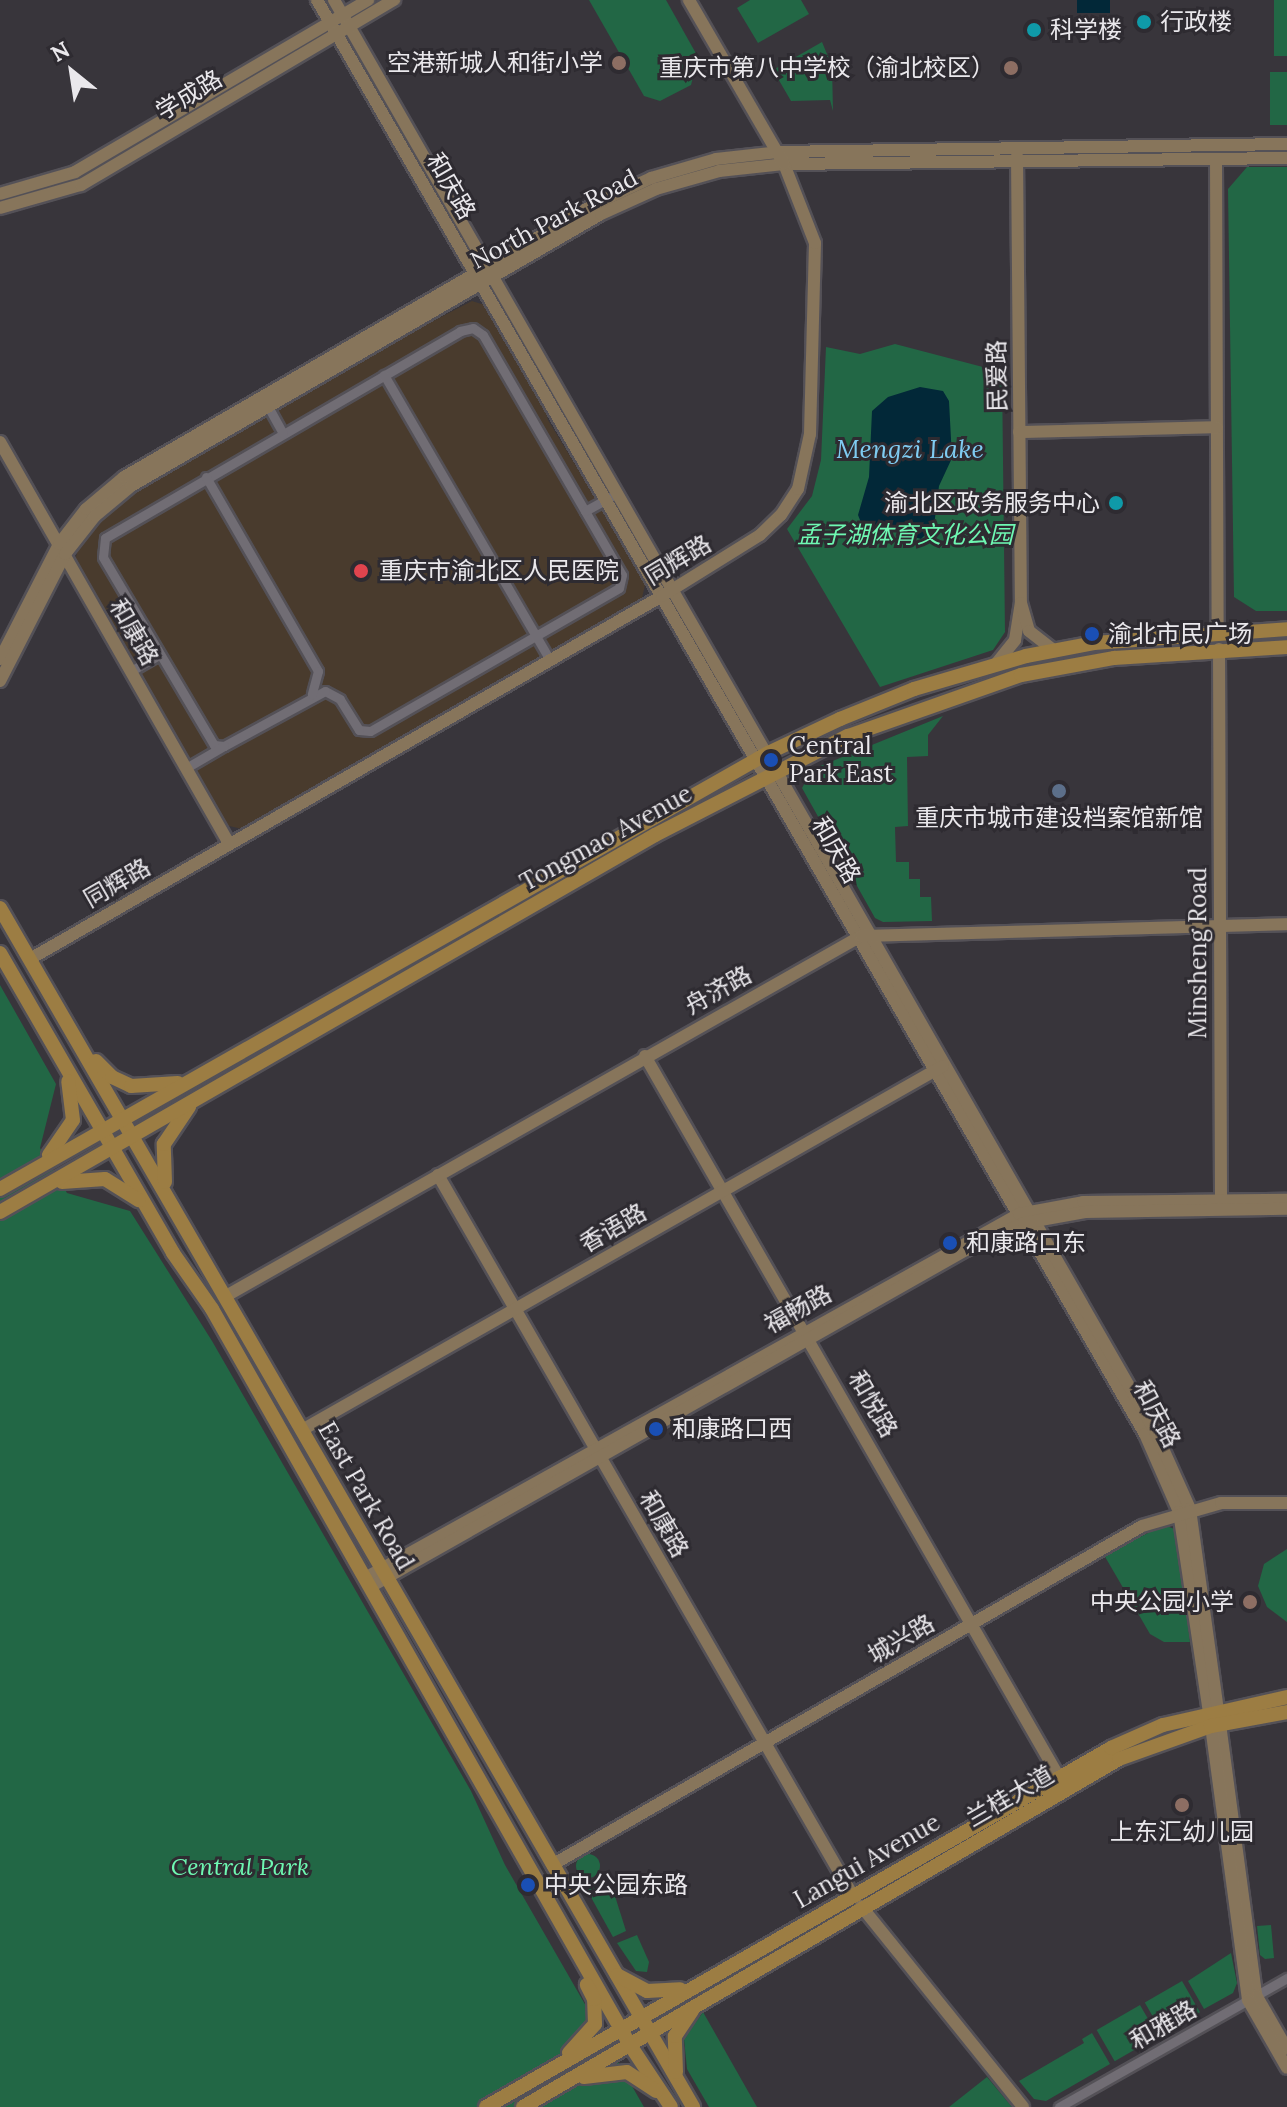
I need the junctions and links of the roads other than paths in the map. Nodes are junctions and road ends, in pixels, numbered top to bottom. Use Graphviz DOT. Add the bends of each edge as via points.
graph roads {
  1 [pos="317,0"];
  2 [pos="334,0"];
  3 [pos="368,0"];
  4 [pos="394,0"];
  5 [pos="689,0"];
  6 [pos="346,20"];
  7 [pos="333,28"];
  8 [pos="1287,144"];
  9 [pos="1017,155"];
  10 [pos="781,158"];
  11 [pos="1287,158"];
  12 [pos="1216,159"];
  13 [pos="0,194"];
  14 [pos="0,208"];
  15 [pos="484,275"];
  16 [pos="384,375"];
  17 [pos="265,402"];
  18 [pos="1217,427"];
  19 [pos="1019,432"];
  20 [pos="283,433"];
  21 [pos="0,442"];
  22 [pos="206,477"];
  23 [pos="611,496"];
  24 [pos="585,511"];
  25 [pos="62,549"];
  26 [pos="667,593"];
  27 [pos="1021,603"];
  28 [pos="1287,629"];
  29 [pos="1218,631"];
  30 [pos="536,636"];
  31 [pos="1287,647"];
  32 [pos="1219,649"];
  33 [pos="1055,651"];
  34 [pos="159,655"];
  35 [pos="0,659"];
  36 [pos="550,660"];
  37 [pos="994,666"];
  38 [pos="131,671"];
  39 [pos="0,681"];
  40 [pos="306,699"];
  41 [pos="224,746"];
  42 [pos="763,756"];
  43 [pos="186,768"];
  44 [pos="771,771"];
  45 [pos="229,844"];
  46 [pos="0,908"];
  47 [pos="1287,924"];
  48 [pos="1219,926"];
  49 [pos="866,934"];
  50 [pos="0,953"];
  51 [pos="30,959"];
  52 [pos="79,1043"];
  53 [pos="59,1054"];
  54 [pos="645,1056"];
  55 [pos="941,1067"];
  56 [pos="190,1081"];
  57 [pos="200,1096"];
  58 [pos="124,1119"];
  59 [pos="103,1130"];
  60 [pos="133,1135"];
  61 [pos="113,1146"];
  62 [pos="36,1168"];
  63 [pos="438,1175"];
  64 [pos="46,1186"];
  65 [pos="0,1189"];
  66 [pos="723,1191"];
  67 [pos="168,1194"];
  68 [pos="1287,1200"];
  69 [pos="1221,1205"];
  70 [pos="146,1206"];
  71 [pos="1287,1209"];
  72 [pos="0,1212"];
  73 [pos="1026,1217"];
  74 [pos="226,1296"];
  75 [pos="515,1309"];
  76 [pos="807,1334"];
  77 [pos="302,1430"];
  78 [pos="598,1453"];
  79 [pos="1287,1503"];
  80 [pos="1185,1510"];
  81 [pos="384,1574"];
  82 [pos="368,1583"];
  83 [pos="974,1623"];
  84 [pos="1287,1697"];
  85 [pos="1287,1712"];
  86 [pos="1214,1718"];
  87 [pos="765,1743"];
  88 [pos="1059,1777"];
  89 [pos="552,1865"];
  90 [pos="856,1900"];
  91 [pos="562,1922"];
  92 [pos="615,1974"];
  93 [pos="1287,1978"];
  94 [pos="702,1991"];
  95 [pos="1252,1997"];
  96 [pos="640,2017"];
  97 [pos="621,2028"];
  98 [pos="649,2033"];
  99 [pos="630,2045"];
  100 [pos="1287,2049"];
  101 [pos="1287,2068"];
  102 [pos="546,2074"];
  103 [pos="568,2081"];
  104 [pos="678,2084"];
  105 [pos="670,2105"];
  106 [pos="486,2107"];
  107 [pos="523,2107"];
  108 [pos="693,2107"];
  109 [pos="1023,2107"];
  110 [pos="1059,2107"];
  1 -- 7 [label="street, 和庆路"];
  2 -- 6 [label="street, 和庆路"];
  3 -- 6 [label="street, 学成路"];
  4 -- 6 [label="street, 学成路"];
  5 -- 10 [label="street, 同辉路"];
  6 -- 7 [label="street, 学成路"];
  6 -- 15 [label="street, 和庆路"];
  7 -- 13 [label="street, 学成路" via="75,172"];
  7 -- 14 [label="street, 学成路" via="81,185"];
  7 -- 15 [label="street, 和庆路"];
  8 -- 9 [label="street, North Park Road"];
  9 -- 10 [label="street, North Park Road"];
  9 -- 12 [label="street, North Park Road"];
  9 -- 19 [label="street, 民爱路"];
  10 -- 15 [label="street, North Park Road" via="716,159 651,178 597,203"];
  10 -- 26 [label="street, 同辉路" via="815,243 806,462 798,489 760,535"];
  11 -- 12 [label="street, North Park Road"];
  12 -- 18 [label="street"];
  15 -- 17 [label="street, North Park Road"];
  15 -- 23 [label="street, 和庆路"];
  16 -- 20 [label="street"];
  16 -- 24 [label="street" via="460,331 479,331"];
  16 -- 30 [label="street"];
  17 -- 20 [label="street"];
  17 -- 25 [label="street, North Park Road" via="131,486"];
  18 -- 19 [label="street"];
  18 -- 29 [label="street"];
  19 -- 27 [label="street, 民爱路"];
  20 -- 22 [label="street"];
  21 -- 25 [label="street, 和康路"];
  22 -- 34 [label="street" via="109,533 102,545 103,557"];
  22 -- 40 [label="street" via="318,671 317,685"];
  23 -- 24 [label="street"];
  23 -- 26 [label="street, 和庆路"];
  24 -- 30 [label="street" via="622,581 619,588"];
  25 -- 35 [label="street, North Park Road"];
  25 -- 38 [label="street, 和康路"];
  25 -- 39 [label="street, North Park Road"];
  26 -- 36 [label="street, 同辉路"];
  26 -- 42 [label="street, 和庆路"];
  27 -- 33 [label="street" via="1029,631"];
  27 -- 37 [label="street" via="1015,640"];
  28 -- 29 [label="main road, Tongmao Avenue"];
  29 -- 33 [label="main road, Tongmao Avenue"];
  30 -- 36 [label="street"];
  30 -- 40 [label="street" via="370,731 359,730 330,692"];
  31 -- 32 [label="main road, Tongmao Avenue"];
  32 -- 44 [label="main road, Tongmao Avenue" via="1114,658 1021,675 920,708"];
  32 -- 48 [label="street, Minsheng Road"];
  33 -- 37 [label="main road, Tongmao Avenue"];
  34 -- 38 [label="street"];
  34 -- 41 [label="street" via="209,742"];
  36 -- 45 [label="street, 同辉路"];
  37 -- 42 [label="main road, Tongmao Avenue" via="914,689"];
  38 -- 43 [label="street, 和康路"];
  40 -- 41 [label="street"];
  41 -- 43 [label="street"];
  42 -- 44 [label="street, 和庆路"];
  42 -- 56 [label="main road, Tongmao Avenue"];
  43 -- 45 [label="street, 和康路"];
  44 -- 49 [label="street, 和庆路"];
  44 -- 57 [label="main road, Tongmao Avenue"];
  45 -- 51 [label="street, 同辉路"];
  46 -- 51 [label="main road, East Park Road"];
  47 -- 48 [label="street, 舟济路"];
  48 -- 49 [label="street, 舟济路"];
  48 -- 69 [label="street, Minsheng Road"];
  49 -- 54 [label="street, 舟济路"];
  49 -- 55 [label="street, 和庆路"];
  50 -- 53 [label="main road, East Park Road"];
  51 -- 52 [label="main road, East Park Road"];
  52 -- 56 [label="main road" via="112,1077 131,1086"];
  52 -- 58 [label="main road, East Park Road"];
  53 -- 59 [label="main road, East Park Road"];
  53 -- 62 [label="main road" via="74,1099 73,1120 61,1143"];
  54 -- 63 [label="street, 舟济路"];
  54 -- 66 [label="street, 和悦路"];
  55 -- 66 [label="street, 香语路"];
  55 -- 73 [label="street, 和庆路"];
  56 -- 58 [label="main road, Tongmao Avenue"];
  57 -- 60 [label="main road, Tongmao Avenue"];
  57 -- 67 [label="main road" via="164,1144"];
  58 -- 59 [label="main road, Tongmao Avenue"];
  58 -- 60 [label="main road, East Park Road"];
  59 -- 61 [label="main road, East Park Road"];
  59 -- 62 [label="main road, Tongmao Avenue"];
  60 -- 61 [label="main road, Tongmao Avenue"];
  60 -- 67 [label="main road, East Park Road"];
  61 -- 64 [label="main road, Tongmao Avenue"];
  61 -- 70 [label="main road, East Park Road"];
  62 -- 65 [label="main road, Tongmao Avenue"];
  63 -- 74 [label="street, 舟济路"];
  63 -- 75 [label="street, 和康路"];
  64 -- 70 [label="main road" via="83,1177 105,1179"];
  64 -- 72 [label="main road, Tongmao Avenue"];
  66 -- 75 [label="street, 香语路"];
  66 -- 76 [label="street, 和悦路"];
  67 -- 74 [label="main road, East Park Road"];
  68 -- 69 [label="street, 福畅路"];
  69 -- 71 [label="street, 福畅路"];
  69 -- 73 [label="street, 福畅路" via="1083,1202"];
  70 -- 82 [label="main road, East Park Road" via="212,1309"];
  73 -- 76 [label="street, 福畅路"];
  73 -- 80 [label="street, 和庆路"];
  74 -- 77 [label="main road, East Park Road"];
  75 -- 77 [label="street, 香语路"];
  75 -- 78 [label="street, 和康路"];
  76 -- 78 [label="street, 福畅路"];
  76 -- 83 [label="street, 和悦路"];
  77 -- 81 [label="main road, East Park Road"];
  78 -- 81 [label="street, 福畅路"];
  78 -- 87 [label="street, 和康路"];
  79 -- 80 [label="street, 城兴路" via="1251,1501"];
  80 -- 83 [label="street, 城兴路" via="1113,1541"];
  80 -- 86 [label="street, 和庆路"];
  81 -- 82 [label="street, 福畅路"];
  81 -- 89 [label="main road, East Park Road"];
  82 -- 91 [label="main road, East Park Road"];
  83 -- 87 [label="street, 城兴路"];
  83 -- 88 [label="street, 和悦路"];
  84 -- 86 [label="main road, Langui Avenue"];
  85 -- 86 [label="main road, 兰桂大道"];
  86 -- 88 [label="main road, Langui Avenue" via="1163,1725"];
  86 -- 90 [label="main road, 兰桂大道" via="1119,1759"];
  86 -- 95 [label="street, 和庆路"];
  87 -- 89 [label="street, 城兴路"];
  87 -- 90 [label="street, 和康路"];
  88 -- 90 [label="main road, Langui Avenue"];
  89 -- 92 [label="main road, East Park Road"];
  90 -- 94 [label="main road, Langui Avenue"];
  90 -- 109 [label="street, 和康路"];
  91 -- 97 [label="main road, East Park Road"];
  91 -- 102 [label="main road" via="567,1946 594,1999 595,2024"];
  92 -- 94 [label="main road" via="647,1991"];
  92 -- 96 [label="main road, East Park Road"];
  93 -- 95 [label="street, 和雅路"];
  94 -- 96 [label="main road, Langui Avenue"];
  94 -- 98 [label="main road"];
  94 -- 104 [label="main road" via="675,2036"];
  95 -- 100 [label="street, 和庆路"];
  95 -- 101 [label="street, 和庆路"];
  95 -- 110 [label="street, 和雅路"];
  96 -- 97 [label="main road, Langui Avenue"];
  96 -- 98 [label="main road, East Park Road"];
  97 -- 99 [label="main road, East Park Road"];
  97 -- 102 [label="main road, Langui Avenue"];
  98 -- 99 [label="main road"];
  98 -- 104 [label="main road, East Park Road"];
  99 -- 103 [label="main road"];
  99 -- 105 [label="main road, East Park Road"];
  102 -- 106 [label="main road, Langui Avenue"];
  103 -- 105 [label="main road" via="627,2072"];
  103 -- 107 [label="main road"];
  104 -- 108 [label="main road, East Park Road"];
}
